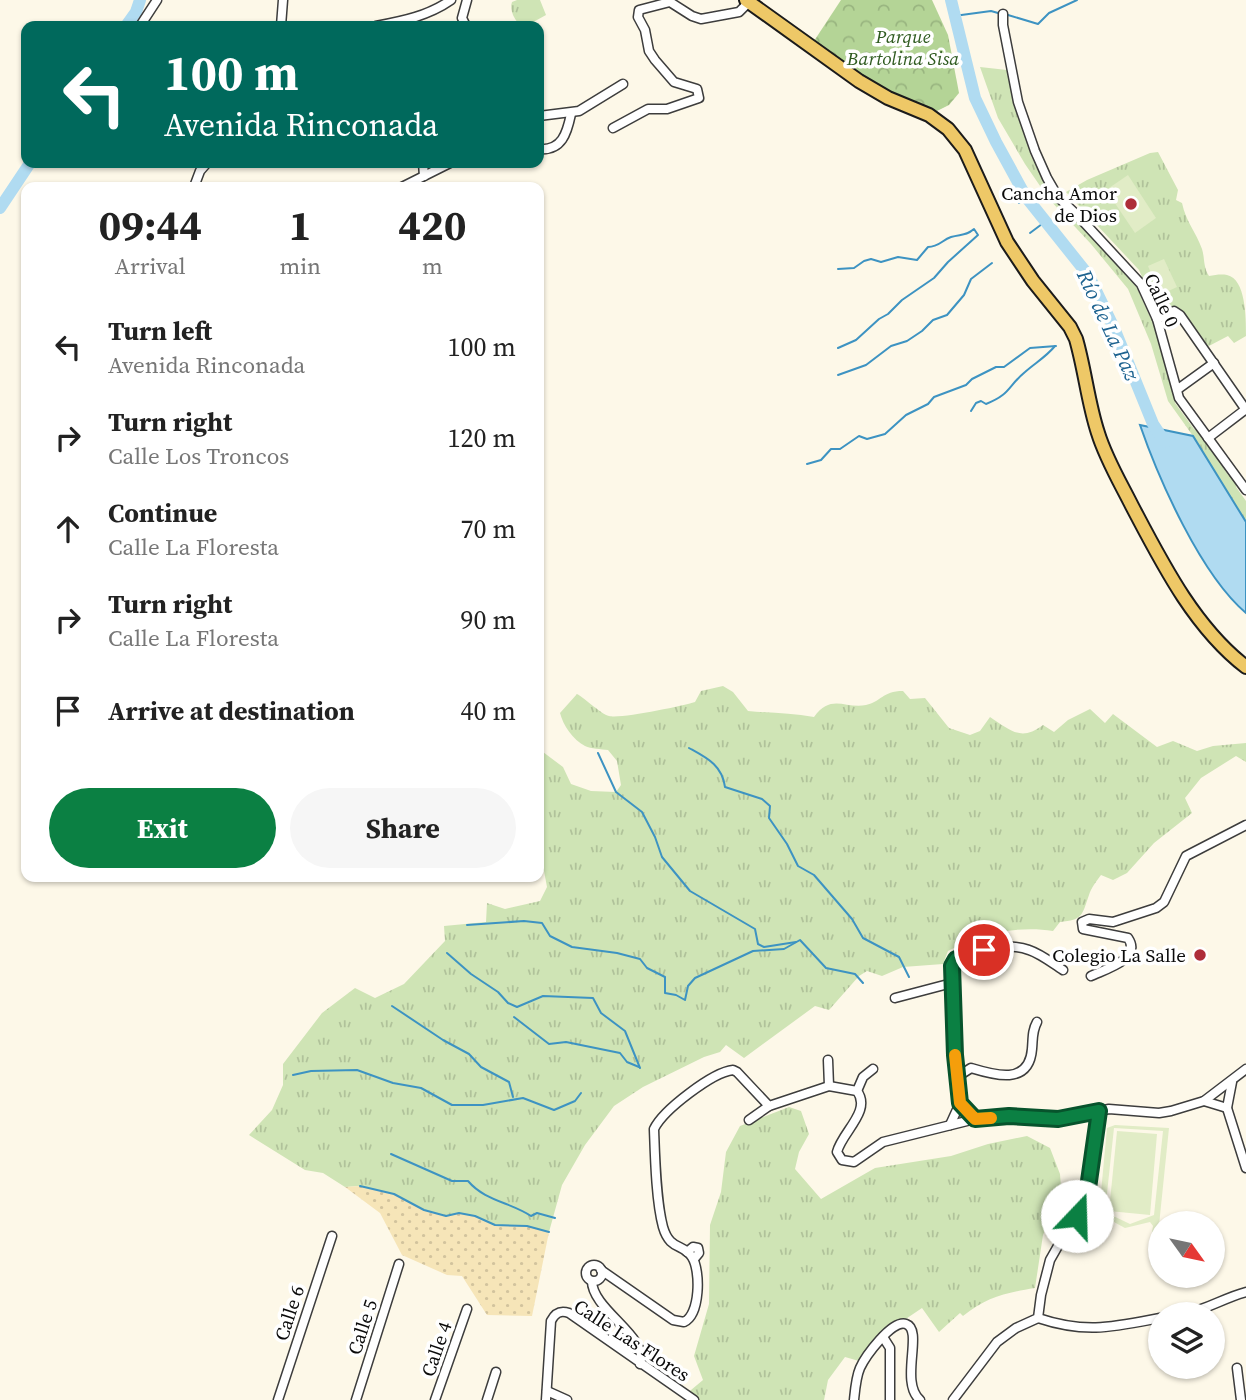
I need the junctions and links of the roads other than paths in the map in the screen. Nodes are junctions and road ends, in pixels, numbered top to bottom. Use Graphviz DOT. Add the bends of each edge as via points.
graph roads {
  1 [pos="157,0"];
  2 [pos="283,0"];
  3 [pos="451,0"];
  4 [pos="467,0"];
  5 [pos="747,1"];
  6 [pos="1003,14"];
  7 [pos="143,21"];
  8 [pos="281,21"];
  9 [pos="397,21"];
  10 [pos="464,21"];
  11 [pos="623,84"];
  12 [pos="571,114"];
  13 [pos="544,115"];
  14 [pos="613,128"];
  15 [pos="544,150"];
  16 [pos="423,168"];
  17 [pos="440,168"];
  18 [pos="424,176"];
  19 [pos="412,182"];
  20 [pos="1157,319"];
  21 [pos="1214,363"];
  22 [pos="1178,389"];
  23 [pos="1246,409"];
  24 [pos="1208,438"];
  25 [pos="1246,490"];
  26 [pos="1246,667"];
  27 [pos="1246,825"];
  28 [pos="1063,970"];
  29 [pos="1091,976"];
  30 [pos="952,983"];
  31 [pos="895,998"];
  32 [pos="1037,1022"];
  33 [pos="955,1055"];
  34 [pos="828,1060"];
  35 [pos="971,1068"];
  36 [pos="873,1069"];
  37 [pos="1246,1069"];
  38 [pos="957,1077"];
  39 [pos="1232,1082"];
  40 [pos="829,1086"];
  41 [pos="857,1091"];
  42 [pos="1204,1101"];
  43 [pos="960,1103"];
  44 [pos="769,1107"];
  45 [pos="1227,1108"];
  46 [pos="1099,1111"];
  47 [pos="975,1119"];
  48 [pos="749,1120"];
  49 [pos="950,1125"];
  50 [pos="1246,1168"];
  51 [pos="332,1236"];
  52 [pos="399,1264"];
  53 [pos="1246,1292"];
  54 [pos="1216,1302"];
  55 [pos="467,1309"];
  56 [pos="1038,1318"];
  57 [pos="1148,1320"];
  58 [pos="883,1337"];
  59 [pos="640,1364"];
  60 [pos="1237,1368"];
  61 [pos="496,1373"];
  62 [pos="546,1396"];
  63 [pos="278,1400"];
  64 [pos="356,1400"];
  65 [pos="435,1400"];
  66 [pos="487,1400"];
  67 [pos="568,1400"];
  68 [pos="695,1400"];
  69 [pos="854,1400"];
  70 [pos="890,1400"];
  71 [pos="920,1400"];
  72 [pos="953,1400"];
  73 [pos="1241,1400"];
  1 -- 7 [label="street"];
  2 -- 8 [label="street"];
  3 -- 9 [label="street" via="426,14"];
  4 -- 10 [label="street"];
  5 -- 14 [label="street" via="739,12 701,19 670,2 639,10 649,51 669,78 697,89 699,98 648,109"];
  5 -- 26 [label="main road" via="859,81 940,121 957,138 1007,242 1076,339 1102,446 1161,560 1215,639"];
  6 -- 20 [label="street, Calle 0" via="1018,102 1047,178 1058,197 1134,274"];
  11 -- 12 [label="street"];
  12 -- 13 [label="street"];
  12 -- 15 [label="street" via="562,142"];
  16 -- 18 [label="street"];
  17 -- 18 [label="street"];
  18 -- 19 [label="street"];
  20 -- 21 [label="street" via="1174,311 1180,315"];
  20 -- 22 [label="street, Calle 0"];
  21 -- 22 [label="street"];
  21 -- 23 [label="street"];
  22 -- 24 [label="street, Calle 0" via="1179,398"];
  23 -- 24 [label="street"];
  24 -- 25 [label="street, Calle 0"];
  27 -- 29 [label="street" via="1185,856 1164,902 1156,908 1113,922 1083,922 1083,929 1128,938 1133,948 1126,959"];
  28 -- 30 [label="street" via="1029,949 984,950 956,959"];
  30 -- 31 [label="street"];
  30 -- 33 [label="street"];
  32 -- 35 [label="street" via="1030,1058 1019,1072 1000,1076"];
  33 -- 35 [label="street"];
  33 -- 38 [label="street"];
  34 -- 40 [label="street"];
  35 -- 38 [label="street"];
  36 -- 41 [label="street"];
  37 -- 39 [label="street"];
  38 -- 43 [label="street"];
  39 -- 42 [label="street"];
  39 -- 45 [label="street"];
  40 -- 41 [label="street"];
  40 -- 44 [label="street"];
  41 -- 49 [label="street" via="862,1105 839,1145 842,1160 854,1162 883,1142"];
  42 -- 45 [label="street"];
  42 -- 46 [label="street" via="1166,1112"];
  43 -- 47 [label="street"];
  43 -- 49 [label="street"];
  44 -- 48 [label="street"];
  44 -- 59 [label="street" via="730,1070 696,1089 657,1123 663,1226 671,1243 687,1252 698,1248 694,1259 698,1286 695,1308 684,1322 600,1277 594,1290 636,1342"];
  45 -- 50 [label="street"];
  46 -- 47 [label="street" via="1058,1119"];
  46 -- 56 [label="street" via="1087,1195 1050,1261"];
  47 -- 49 [label="street"];
  51 -- 63 [label="street, Calle 6"];
  52 -- 64 [label="street, Calle 5"];
  53 -- 54 [label="street"];
  55 -- 65 [label="street, Calle 4"];
  56 -- 57 [label="street" via="1097,1329"];
  56 -- 72 [label="street" via="997,1342"];
  58 -- 69 [label="street" via="859,1370"];
  58 -- 70 [label="street" via="890,1348"];
  58 -- 71 [label="street" via="899,1323 911,1328 910,1385"];
  59 -- 62 [label="street, Calle Las Flores" via="569,1313 559,1312 551,1321"];
  59 -- 68 [label="street, Calle Las Flores"];
  60 -- 73 [label="street"];
  61 -- 66 [label="street"];
  62 -- 67 [label="street"];
}
